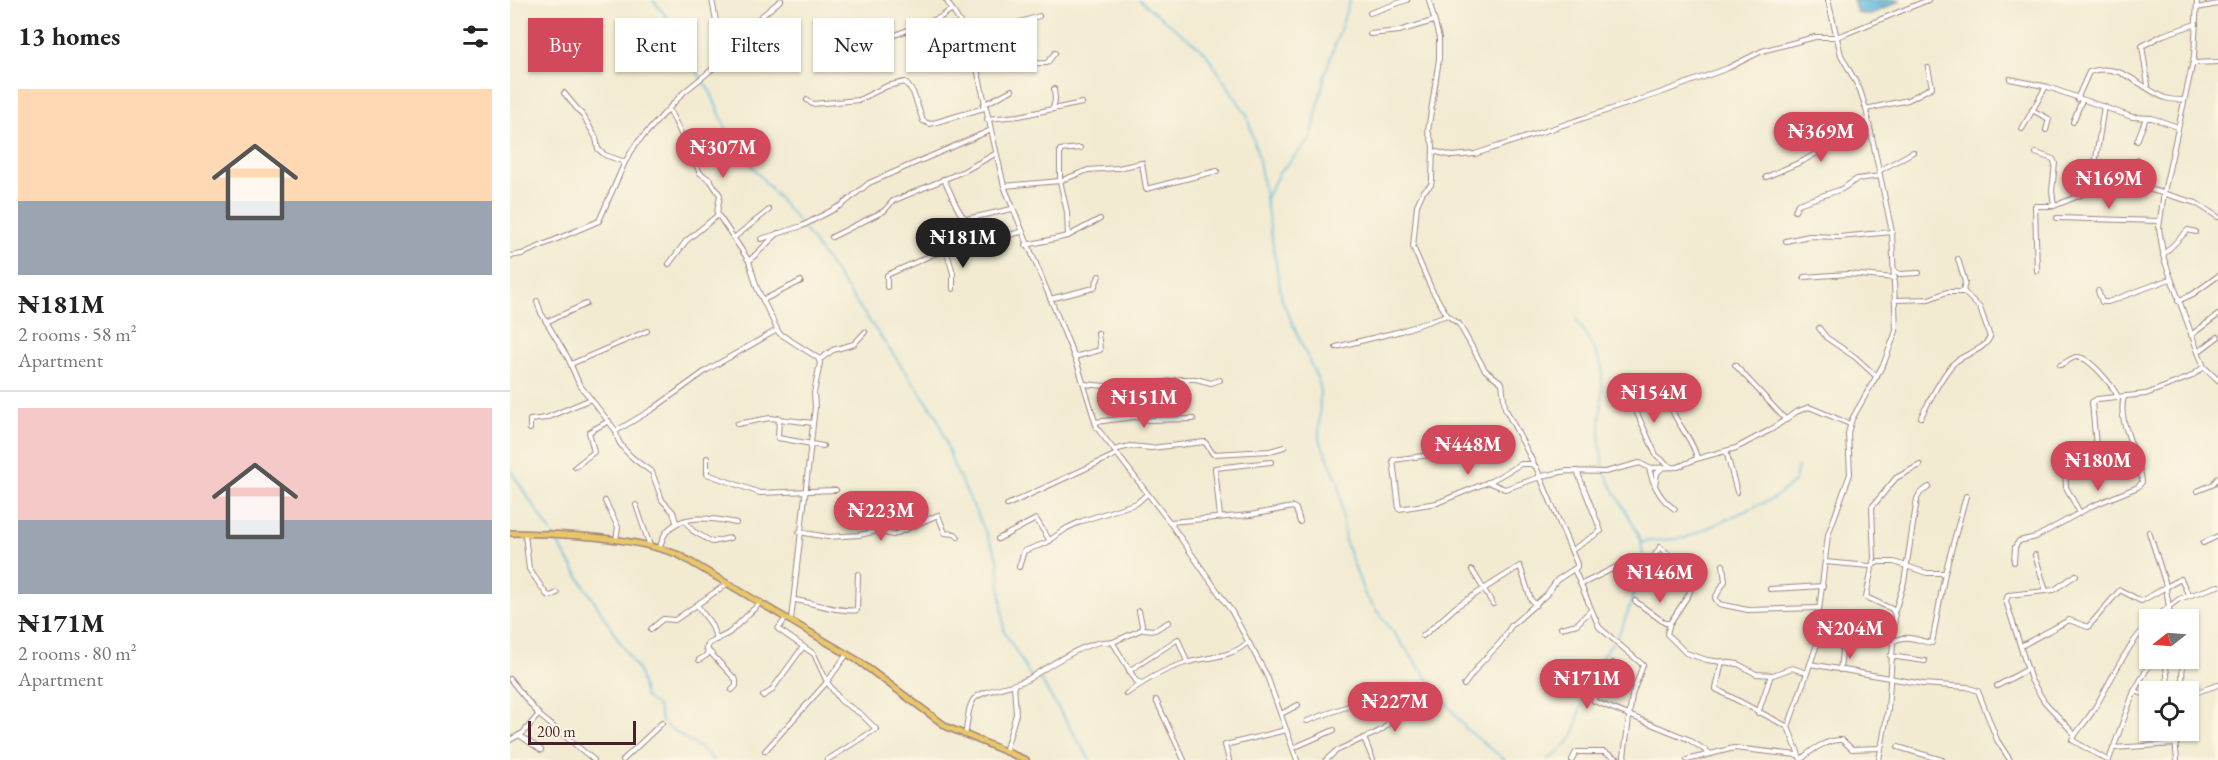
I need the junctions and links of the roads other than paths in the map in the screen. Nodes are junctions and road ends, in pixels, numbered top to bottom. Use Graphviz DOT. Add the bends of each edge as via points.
graph roads {
  1 [pos="712,0"];
  2 [pos="781,0"];
  3 [pos="946,0"];
  4 [pos="1407,0"];
  5 [pos="1430,0"];
  6 [pos="1828,0"];
  7 [pos="1928,0"];
  8 [pos="2197,0"];
  9 [pos="2218,4"];
  10 [pos="2197,8"];
  11 [pos="952,9"];
  12 [pos="1370,13"];
  13 [pos="1039,16"];
  14 [pos="715,18"];
  15 [pos="759,18"];
  16 [pos="958,18"];
  17 [pos="1033,18"];
  18 [pos="1433,21"];
  19 [pos="2196,24"];
  20 [pos="1370,34"];
  21 [pos="894,35"];
  22 [pos="1836,37"];
  23 [pos="1055,53"];
  24 [pos="2218,62"];
  25 [pos="1037,63"];
  26 [pos="2193,63"];
  27 [pos="1928,68"];
  28 [pos="709,70"];
  29 [pos="977,72"];
  30 [pos="2010,79"];
  31 [pos="2046,87"];
  32 [pos="2148,87"];
  33 [pos="1054,89"];
  34 [pos="1012,90"];
  35 [pos="564,93"];
  36 [pos="2080,99"];
  37 [pos="807,100"];
  38 [pos="2184,100"];
  39 [pos="1082,103"];
  40 [pos="983,106"];
  41 [pos="2104,106"];
  42 [pos="669,109"];
  43 [pos="1053,109"];
  44 [pos="1866,109"];
  45 [pos="2032,110"];
  46 [pos="2146,118"];
  47 [pos="987,119"];
  48 [pos="2073,122"];
  49 [pos="2178,127"];
  50 [pos="2022,129"];
  51 [pos="2046,130"];
  52 [pos="989,131"];
  53 [pos="1871,132"];
  54 [pos="2137,141"];
  55 [pos="1080,148"];
  56 [pos="1433,151"];
  57 [pos="1913,152"];
  58 [pos="2036,153"];
  59 [pos="995,154"];
  60 [pos="2138,160"];
  61 [pos="625,162"];
  62 [pos="1217,171"];
  63 [pos="1879,171"];
  64 [pos="1880,176"];
  65 [pos="1766,177"];
  66 [pos="943,179"];
  67 [pos="1060,181"];
  68 [pos="1004,186"];
  69 [pos="2134,189"];
  70 [pos="2091,191"];
  71 [pos="2163,192"];
  72 [pos="2054,206"];
  73 [pos="1012,209"];
  74 [pos="770,210"];
  75 [pos="1795,211"];
  76 [pos="718,215"];
  77 [pos="2218,217"];
  78 [pos="2057,218"];
  79 [pos="966,219"];
  80 [pos="1100,219"];
  81 [pos="2159,221"];
  82 [pos="1021,232"];
  83 [pos="1892,232"];
  84 [pos="2196,232"];
  85 [pos="778,233"];
  86 [pos="959,234"];
  87 [pos="1068,236"];
  88 [pos="735,237"];
  89 [pos="832,237"];
  90 [pos="761,239"];
  91 [pos="1786,241"];
  92 [pos="1026,245"];
  93 [pos="947,253"];
  94 [pos="2163,255"];
  95 [pos="510,256"];
  96 [pos="1958,259"];
  97 [pos="749,261"];
  98 [pos="669,264"];
  99 [pos="1895,270"];
  100 [pos="2037,271"];
  101 [pos="1919,273"];
  102 [pos="1099,276"];
  103 [pos="2218,276"];
  104 [pos="1804,277"];
  105 [pos="1895,278"];
  106 [pos="2170,279"];
  107 [pos="801,281"];
  108 [pos="887,287"];
  109 [pos="953,289"];
  110 [pos="1963,290"];
  111 [pos="2098,291"];
  112 [pos="1050,299"];
  113 [pos="763,300"];
  114 [pos="1896,300"];
  115 [pos="537,301"];
  116 [pos="2178,301"];
  117 [pos="586,304"];
  118 [pos="1448,315"];
  119 [pos="2218,315"];
  120 [pos="546,322"];
  121 [pos="1819,328"];
  122 [pos="777,330"];
  123 [pos="647,331"];
  124 [pos="865,332"];
  125 [pos="1098,333"];
  126 [pos="2191,335"];
  127 [pos="2218,337"];
  128 [pos="1336,347"];
  129 [pos="2198,352"];
  130 [pos="1074,357"];
  131 [pos="819,360"];
  132 [pos="571,363"];
  133 [pos="1735,365"];
  134 [pos="2060,365"];
  135 [pos="2204,367"];
  136 [pos="1877,377"];
  137 [pos="1221,380"];
  138 [pos="2218,380"];
  139 [pos="1084,384"];
  140 [pos="1627,391"];
  141 [pos="2121,397"];
  142 [pos="591,399"];
  143 [pos="1670,404"];
  144 [pos="1921,417"];
  145 [pos="779,418"];
  146 [pos="1193,418"];
  147 [pos="1786,420"];
  148 [pos="609,421"];
  149 [pos="1095,422"];
  150 [pos="813,423"];
  151 [pos="1850,423"];
  152 [pos="737,424"];
  153 [pos="530,429"];
  154 [pos="616,431"];
  155 [pos="810,444"];
  156 [pos="823,446"];
  157 [pos="1284,447"];
  158 [pos="1726,451"];
  159 [pos="1115,452"];
  160 [pos="1430,455"];
  161 [pos="1697,458"];
  162 [pos="707,459"];
  163 [pos="1271,462"];
  164 [pos="1534,465"];
  165 [pos="1920,465"];
  166 [pos="575,467"];
  167 [pos="1672,467"];
  168 [pos="1649,468"];
  169 [pos="1662,468"];
  170 [pos="1577,471"];
  171 [pos="1540,477"];
  172 [pos="2218,478"];
  173 [pos="1488,482"];
  174 [pos="1655,486"];
  175 [pos="1929,488"];
  176 [pos="836,490"];
  177 [pos="2198,491"];
  178 [pos="1737,492"];
  179 [pos="804,493"];
  180 [pos="1147,494"];
  181 [pos="1966,496"];
  182 [pos="606,501"];
  183 [pos="636,505"];
  184 [pos="1007,505"];
  185 [pos="1675,509"];
  186 [pos="2079,513"];
  187 [pos="1220,517"];
  188 [pos="684,520"];
  189 [pos="676,522"];
  190 [pos="1170,522"];
  191 [pos="1299,522"];
  192 [pos="736,523"];
  193 [pos="799,532"];
  194 [pos="2149,532"];
  195 [pos="510,533"];
  196 [pos="525,534"];
  197 [pos="958,537"];
  198 [pos="2218,537"];
  199 [pos="730,538"];
  200 [pos="998,539"];
  201 [pos="616,541"];
  202 [pos="1050,541"];
  203 [pos="2203,543"];
  204 [pos="651,547"];
  205 [pos="660,549"];
  206 [pos="1572,550"];
  207 [pos="2035,555"];
  208 [pos="1701,562"];
  209 [pos="1825,562"];
  210 [pos="2014,562"];
  211 [pos="1723,565"];
  212 [pos="1906,565"];
  213 [pos="1870,566"];
  214 [pos="1019,567"];
  215 [pos="1574,569"];
  216 [pos="1472,570"];
  217 [pos="1696,572"];
  218 [pos="1945,573"];
  219 [pos="858,574"];
  220 [pos="2076,575"];
  221 [pos="728,583"];
  222 [pos="1582,584"];
  223 [pos="1823,586"];
  224 [pos="2218,586"];
  225 [pos="1485,590"];
  226 [pos="1770,590"];
  227 [pos="2165,590"];
  228 [pos="2046,591"];
  229 [pos="557,593"];
  230 [pos="2188,594"];
  231 [pos="794,600"];
  232 [pos="1635,601"];
  233 [pos="761,602"];
  234 [pos="1493,604"];
  235 [pos="697,605"];
  236 [pos="1536,605"];
  237 [pos="2167,606"];
  238 [pos="1819,608"];
  239 [pos="2164,609"];
  240 [pos="2168,609"];
  241 [pos="1139,611"];
  242 [pos="1590,611"];
  243 [pos="1894,612"];
  244 [pos="789,619"];
  245 [pos="1169,622"];
  246 [pos="1670,623"];
  247 [pos="1820,626"];
  248 [pos="651,628"];
  249 [pos="1561,628"];
  250 [pos="1143,629"];
  251 [pos="1844,633"];
  252 [pos="2139,635"];
  253 [pos="1423,636"];
  254 [pos="717,640"];
  255 [pos="1112,642"];
  256 [pos="1248,642"];
  257 [pos="1893,642"];
  258 [pos="2021,646"];
  259 [pos="802,647"];
  260 [pos="706,648"];
  261 [pos="847,654"];
  262 [pos="1890,656"];
  263 [pos="699,660"];
  264 [pos="1722,660"];
  265 [pos="1925,661"];
  266 [pos="1187,662"];
  267 [pos="1613,663"];
  268 [pos="1810,664"];
  269 [pos="2028,669"];
  270 [pos="2147,669"];
  271 [pos="1840,670"];
  272 [pos="1129,671"];
  273 [pos="1807,672"];
  274 [pos="1771,675"];
  275 [pos="510,678"];
  276 [pos="1889,679"];
  277 [pos="827,682"];
  278 [pos="1142,683"];
  279 [pos="1014,685"];
  280 [pos="1464,685"];
  281 [pos="2218,685"];
  282 [pos="1996,686"];
  283 [pos="732,690"];
  284 [pos="2134,691"];
  285 [pos="2199,691"];
  286 [pos="2139,693"];
  287 [pos="1126,694"];
  288 [pos="763,696"];
  289 [pos="1156,700"];
  290 [pos="1298,705"];
  291 [pos="1758,713"];
  292 [pos="539,714"];
  293 [pos="1281,714"];
  294 [pos="1629,716"];
  295 [pos="1307,721"];
  296 [pos="662,723"];
  297 [pos="1788,727"];
  298 [pos="1286,730"];
  299 [pos="1334,730"];
  300 [pos="519,735"];
  301 [pos="2075,735"];
  302 [pos="965,736"];
  303 [pos="1364,738"];
  304 [pos="510,740"];
  305 [pos="2176,741"];
  306 [pos="2176,744"];
  307 [pos="1898,747"];
  308 [pos="1293,748"];
  309 [pos="1879,748"];
  310 [pos="2113,748"];
  311 [pos="541,750"];
  312 [pos="765,751"];
  313 [pos="1005,752"];
  314 [pos="1711,754"];
  315 [pos="1797,755"];
  316 [pos="594,760"];
  317 [pos="623,760"];
  318 [pos="827,760"];
  319 [pos="1026,760"];
  320 [pos="1184,760"];
  321 [pos="1229,760"];
  322 [pos="1297,760"];
  323 [pos="1326,760"];
  324 [pos="1373,760"];
  325 [pos="1572,760"];
  326 [pos="1620,760"];
  327 [pos="1626,760"];
  328 [pos="1687,760"];
  329 [pos="1801,760"];
  330 [pos="1879,760"];
  331 [pos="1942,760"];
  332 [pos="2010,760"];
  333 [pos="2108,760"];
  334 [pos="2177,760"];
  1 -- 14 [label="street"];
  2 -- 15 [label="street"];
  3 -- 11 [label="street"];
  4 -- 12 [label="street"];
  5 -- 18 [label="street"];
  6 -- 22 [label="street"];
  7 -- 22 [label="street"];
  8 -- 10 [label="street"];
  9 -- 10 [label="street"];
  10 -- 19 [label="street"];
  11 -- 16 [label="street"];
  11 -- 21 [label="street"];
  13 -- 17 [label="street"];
  18 -- 20 [label="street"];
  18 -- 56 [label="street" via="1439,48 1428,131"];
  19 -- 26 [label="street"];
  19 -- 32 [label="street" via="2142,46"];
  22 -- 44 [label="street" via="1840,56"];
  22 -- 56 [label="street" via="1815,37 1762,51 1657,94 1475,154 1452,156"];
  23 -- 25 [label="street" via="1047,63"];
  24 -- 26 [label="street"];
  26 -- 38 [label="street"];
  27 -- 44 [label="street" via="1932,87 1908,100"];
  28 -- 42 [label="street"];
  29 -- 40 [label="street"];
  30 -- 31 [label="street"];
  31 -- 36 [label="street"];
  31 -- 45 [label="street"];
  32 -- 36 [label="street" via="2115,72 2092,70"];
  32 -- 38 [label="street" via="2167,99"];
  33 -- 43 [label="street"];
  34 -- 40 [label="street"];
  35 -- 61 [label="street" via="584,117 598,149"];
  36 -- 41 [label="street"];
  36 -- 48 [label="street"];
  37 -- 40 [label="street" via="812,104 860,100 905,82 913,92 923,121 930,124"];
  38 -- 49 [label="street"];
  39 -- 43 [label="street"];
  40 -- 47 [label="street"];
  41 -- 46 [label="street"];
  41 -- 70 [label="street"];
  42 -- 61 [label="street" via="636,144"];
  42 -- 76 [label="street" via="700,173 720,195"];
  43 -- 47 [label="street"];
  44 -- 53 [label="street"];
  45 -- 50 [label="street"];
  45 -- 51 [label="street" via="2049,119"];
  46 -- 49 [label="street"];
  46 -- 54 [label="street"];
  47 -- 52 [label="street"];
  49 -- 71 [label="street"];
  52 -- 59 [label="street"];
  52 -- 85 [label="street" via="869,183 842,205 802,226"];
  53 -- 63 [label="street"];
  53 -- 65 [label="street" via="1834,143"];
  55 -- 67 [label="street" via="1060,150"];
  56 -- 118 [label="street" via="1431,185 1423,192 1416,212 1413,247"];
  57 -- 63 [label="street"];
  58 -- 72 [label="street" via="2055,161"];
  59 -- 66 [label="street"];
  59 -- 68 [label="street"];
  60 -- 69 [label="street"];
  61 -- 95 [label="street" via="599,221"];
  62 -- 67 [label="street" via="1146,189 1142,163 1089,170"];
  63 -- 64 [label="street"];
  64 -- 75 [label="street" via="1857,179 1842,189 1798,204"];
  64 -- 83 [label="street"];
  66 -- 79 [label="street" via="955,197 959,214"];
  66 -- 89 [label="street" via="893,201 884,211"];
  67 -- 68 [label="street"];
  67 -- 87 [label="street"];
  68 -- 73 [label="street"];
  69 -- 70 [label="street"];
  69 -- 71 [label="street"];
  70 -- 72 [label="street"];
  71 -- 77 [label="street" via="2196,203"];
  71 -- 81 [label="street"];
  72 -- 100 [label="street" via="2035,206"];
  73 -- 79 [label="street"];
  73 -- 82 [label="street"];
  74 -- 88 [label="street"];
  76 -- 88 [label="street"];
  76 -- 98 [label="street" via="686,241"];
  78 -- 81 [label="street"];
  79 -- 86 [label="street"];
  80 -- 87 [label="street"];
  81 -- 94 [label="street"];
  82 -- 92 [label="street"];
  82 -- 93 [label="street"];
  83 -- 91 [label="street" via="1809,236"];
  83 -- 99 [label="street"];
  84 -- 94 [label="street" via="2188,230"];
  85 -- 90 [label="street"];
  85 -- 97 [label="street"];
  87 -- 92 [label="street"];
  88 -- 97 [label="street"];
  92 -- 112 [label="street"];
  93 -- 108 [label="street" via="934,254 887,275"];
  93 -- 109 [label="street"];
  94 -- 106 [label="street"];
  96 -- 110 [label="street" via="1965,282"];
  97 -- 113 [label="street"];
  99 -- 101 [label="street" via="1900,274"];
  99 -- 105 [label="street"];
  102 -- 112 [label="street" via="1094,288"];
  103 -- 116 [label="street"];
  104 -- 105 [label="street" via="1848,274"];
  105 -- 114 [label="street"];
  106 -- 111 [label="street" via="2108,302 2102,302"];
  106 -- 116 [label="street"];
  107 -- 113 [label="street"];
  110 -- 114 [label="street" via="1929,299"];
  110 -- 144 [label="street" via="1980,308 1990,337 1984,346 1948,369"];
  112 -- 130 [label="street"];
  113 -- 122 [label="street"];
  114 -- 136 [label="street" via="1894,340"];
  115 -- 120 [label="street"];
  116 -- 126 [label="street"];
  117 -- 120 [label="street"];
  118 -- 128 [label="street"];
  118 -- 164 [label="street" via="1459,324 1485,370 1502,383 1505,408"];
  119 -- 126 [label="street"];
  120 -- 132 [label="street"];
  121 -- 136 [label="street"];
  122 -- 131 [label="street" via="784,339"];
  122 -- 154 [label="street" via="707,370"];
  123 -- 132 [label="street"];
  124 -- 131 [label="street" via="850,346 833,350"];
  125 -- 130 [label="street" via="1100,350"];
  126 -- 129 [label="street"];
  127 -- 129 [label="street"];
  129 -- 135 [label="street"];
  130 -- 139 [label="street"];
  131 -- 150 [label="street"];
  132 -- 142 [label="street" via="579,384"];
  133 -- 147 [label="street"];
  134 -- 141 [label="street" via="2084,358"];
  135 -- 138 [label="street"];
  135 -- 141 [label="street" via="2190,377 2146,394"];
  136 -- 151 [label="street"];
  137 -- 139 [label="street" via="1211,383 1182,379 1129,388"];
  139 -- 149 [label="street"];
  140 -- 167 [label="street" via="1656,455"];
  141 -- 186 [label="street" via="2123,422 2134,446 2142,482"];
  141 -- 186 [label="street" via="2092,402 2096,446 2064,458 2066,487"];
  142 -- 148 [label="street"];
  142 -- 153 [label="street" via="546,418 530,420"];
  143 -- 161 [label="street"];
  145 -- 150 [label="street"];
  145 -- 152 [label="street"];
  145 -- 155 [label="street" via="778,438"];
  146 -- 149 [label="street" via="1135,417"];
  147 -- 151 [label="street" via="1809,407"];
  147 -- 158 [label="street"];
  148 -- 154 [label="street"];
  148 -- 166 [label="street" via="589,432 594,452"];
  149 -- 159 [label="street"];
  150 -- 155 [label="street"];
  151 -- 209 [label="street" via="1850,474 1831,522"];
  154 -- 189 [label="street" via="627,451 652,472 662,500"];
  155 -- 156 [label="street"];
  155 -- 179 [label="street"];
  157 -- 159 [label="street" via="1213,454 1205,442 1150,448 1130,446"];
  158 -- 161 [label="street"];
  158 -- 178 [label="street"];
  159 -- 180 [label="street"];
  159 -- 184 [label="street"];
  160 -- 173 [label="street" via="1393,460 1400,509 1437,503"];
  161 -- 167 [label="street"];
  162 -- 179 [label="street" via="707,474 745,489"];
  163 -- 187 [label="street" via="1215,468"];
  164 -- 171 [label="street"];
  164 -- 173 [label="street" via="1521,464"];
  165 -- 213 [label="street" via="1896,478 1872,507 1874,558"];
  167 -- 169 [label="street"];
  168 -- 169 [label="street"];
  168 -- 170 [label="street" via="1640,463 1601,473"];
  168 -- 174 [label="street"];
  169 -- 174 [label="street"];
  170 -- 171 [label="street"];
  170 -- 206 [label="street" via="1601,531"];
  171 -- 173 [label="street" via="1505,489"];
  171 -- 206 [label="street"];
  172 -- 177 [label="street"];
  174 -- 185 [label="street" via="1662,500"];
  175 -- 212 [label="street" via="1917,499"];
  176 -- 179 [label="street"];
  179 -- 193 [label="street"];
  180 -- 190 [label="street"];
  180 -- 202 [label="street" via="1137,503 1067,528"];
  181 -- 218 [label="street"];
  182 -- 201 [label="street" via="618,527"];
  183 -- 204 [label="street"];
  186 -- 210 [label="street" via="2036,537 2019,541"];
  187 -- 190 [label="street"];
  187 -- 191 [label="street" via="1293,507"];
  188 -- 189 [label="street"];
  188 -- 192 [label="street"];
  188 -- 199 [label="street" via="693,531 712,542"];
  189 -- 205 [label="street" via="665,534"];
  190 -- 256 [label="street" via="1224,598"];
  193 -- 197 [label="street" via="831,537 878,531 893,535 938,515 945,533"];
  193 -- 231 [label="street"];
  194 -- 227 [label="street"];
  195 -- 196 [label="main road"];
  196 -- 201 [label="main road" via="552,533"];
  196 -- 229 [label="street" via="529,569 547,595"];
  198 -- 203 [label="street"];
  200 -- 202 [label="street" via="1036,519"];
  201 -- 204 [label="main road"];
  202 -- 214 [label="street" via="1024,551"];
  204 -- 205 [label="main road"];
  205 -- 221 [label="main road" via="679,555"];
  206 -- 215 [label="street" via="1577,564"];
  207 -- 228 [label="street"];
  208 -- 217 [label="street"];
  209 -- 213 [label="street"];
  209 -- 223 [label="street"];
  211 -- 238 [label="street" via="1725,581 1715,598 1719,603 1748,610"];
  212 -- 213 [label="street" via="1879,562"];
  212 -- 218 [label="street" via="1927,573"];
  212 -- 243 [label="street"];
  213 -- 243 [label="street" via="1866,597"];
  215 -- 222 [label="street"];
  215 -- 236 [label="street" via="1557,580"];
  216 -- 225 [label="street"];
  217 -- 222 [label="street" via="1660,547 1644,573 1620,565"];
  217 -- 246 [label="street" via="1689,594"];
  218 -- 257 [label="street" via="1932,643 1910,637"];
  219 -- 231 [label="street" via="857,610"];
  220 -- 228 [label="street"];
  221 -- 233 [label="main road"];
  221 -- 235 [label="street"];
  222 -- 242 [label="street"];
  223 -- 226 [label="street"];
  223 -- 238 [label="street"];
  224 -- 230 [label="street"];
  225 -- 234 [label="street"];
  225 -- 236 [label="street" via="1520,566"];
  225 -- 253 [label="street" via="1457,606"];
  227 -- 230 [label="street" via="2181,579"];
  227 -- 237 [label="street"];
  227 -- 258 [label="street" via="2141,601 2120,591 2088,627 2069,620"];
  228 -- 258 [label="street" via="2008,595 2006,601"];
  230 -- 237 [label="street"];
  231 -- 244 [label="street"];
  232 -- 246 [label="street"];
  233 -- 244 [label="main road"];
  233 -- 254 [label="street"];
  235 -- 248 [label="street" via="675,620 663,619"];
  235 -- 254 [label="street"];
  236 -- 280 [label="street" via="1511,626"];
  237 -- 239 [label="street"];
  237 -- 240 [label="street"];
  238 -- 247 [label="street"];
  241 -- 250 [label="street"];
  242 -- 249 [label="street" via="1577,624"];
  242 -- 294 [label="street" via="1599,627 1643,665"];
  243 -- 257 [label="street"];
  244 -- 259 [label="street" via="778,629"];
  244 -- 261 [label="main road"];
  245 -- 250 [label="street" via="1155,630"];
  246 -- 264 [label="street" via="1667,634 1684,651 1707,660"];
  247 -- 251 [label="street"];
  247 -- 268 [label="street"];
  250 -- 255 [label="street"];
  251 -- 257 [label="street" via="1857,632"];
  251 -- 271 [label="street"];
  252 -- 301 [label="street" via="2113,672 2094,711"];
  254 -- 260 [label="street"];
  255 -- 272 [label="street"];
  255 -- 279 [label="street" via="1069,655"];
  256 -- 266 [label="street" via="1236,651"];
  256 -- 293 [label="street" via="1267,676"];
  257 -- 262 [label="street"];
  258 -- 269 [label="street"];
  259 -- 277 [label="street" via="814,654"];
  259 -- 288 [label="street" via="771,691"];
  260 -- 263 [label="street" via="707,655"];
  260 -- 283 [label="street" via="736,680"];
  261 -- 277 [label="street"];
  261 -- 302 [label="main road" via="925,712"];
  262 -- 265 [label="street"];
  262 -- 276 [label="street"];
  264 -- 274 [label="street" via="1756,674"];
  264 -- 291 [label="street" via="1716,689"];
  266 -- 272 [label="street" via="1178,639"];
  266 -- 278 [label="street"];
  267 -- 294 [label="street" via="1599,680 1593,699"];
  268 -- 271 [label="street"];
  268 -- 273 [label="street"];
  269 -- 282 [label="street"];
  269 -- 301 [label="street" via="2044,701"];
  270 -- 284 [label="street"];
  271 -- 276 [label="street"];
  272 -- 278 [label="street"];
  273 -- 274 [label="street" via="1792,668"];
  273 -- 297 [label="street"];
  274 -- 291 [label="street"];
  275 -- 292 [label="street"];
  276 -- 309 [label="street" via="1888,710"];
  276 -- 332 [label="street" via="1978,691 1997,740"];
  277 -- 312 [label="street"];
  277 -- 318 [label="street" via="841,701 876,729"];
  278 -- 287 [label="street"];
  279 -- 302 [label="street" via="975,697"];
  279 -- 313 [label="street" via="1016,714"];
  281 -- 285 [label="street"];
  284 -- 286 [label="street"];
  284 -- 310 [label="street"];
  289 -- 320 [label="street"];
  290 -- 293 [label="street"];
  291 -- 297 [label="street"];
  292 -- 300 [label="street"];
  292 -- 316 [label="street"];
  293 -- 298 [label="street"];
  294 -- 314 [label="street" via="1688,739"];
  294 -- 327 [label="street"];
  295 -- 303 [label="street" via="1378,695 1384,700 1389,721 1386,727"];
  296 -- 317 [label="street"];
  297 -- 315 [label="street"];
  298 -- 308 [label="street"];
  298 -- 321 [label="street" via="1226,745"];
  299 -- 308 [label="street"];
  300 -- 304 [label="street"];
  300 -- 311 [label="street"];
  301 -- 333 [label="street" via="2073,742"];
  302 -- 313 [label="main road"];
  303 -- 323 [label="street"];
  303 -- 324 [label="street"];
  305 -- 306 [label="street"];
  306 -- 310 [label="street"];
  306 -- 334 [label="street"];
  307 -- 331 [label="street"];
  308 -- 322 [label="street"];
  309 -- 329 [label="street" via="1852,749 1842,740 1834,740"];
  309 -- 330 [label="street"];
  310 -- 333 [label="street"];
  313 -- 319 [label="main road"];
  314 -- 315 [label="street" via="1736,748"];
  314 -- 328 [label="street"];
  315 -- 329 [label="street"];
  325 -- 326 [label="street" via="1576,752 1599,752"];
}
